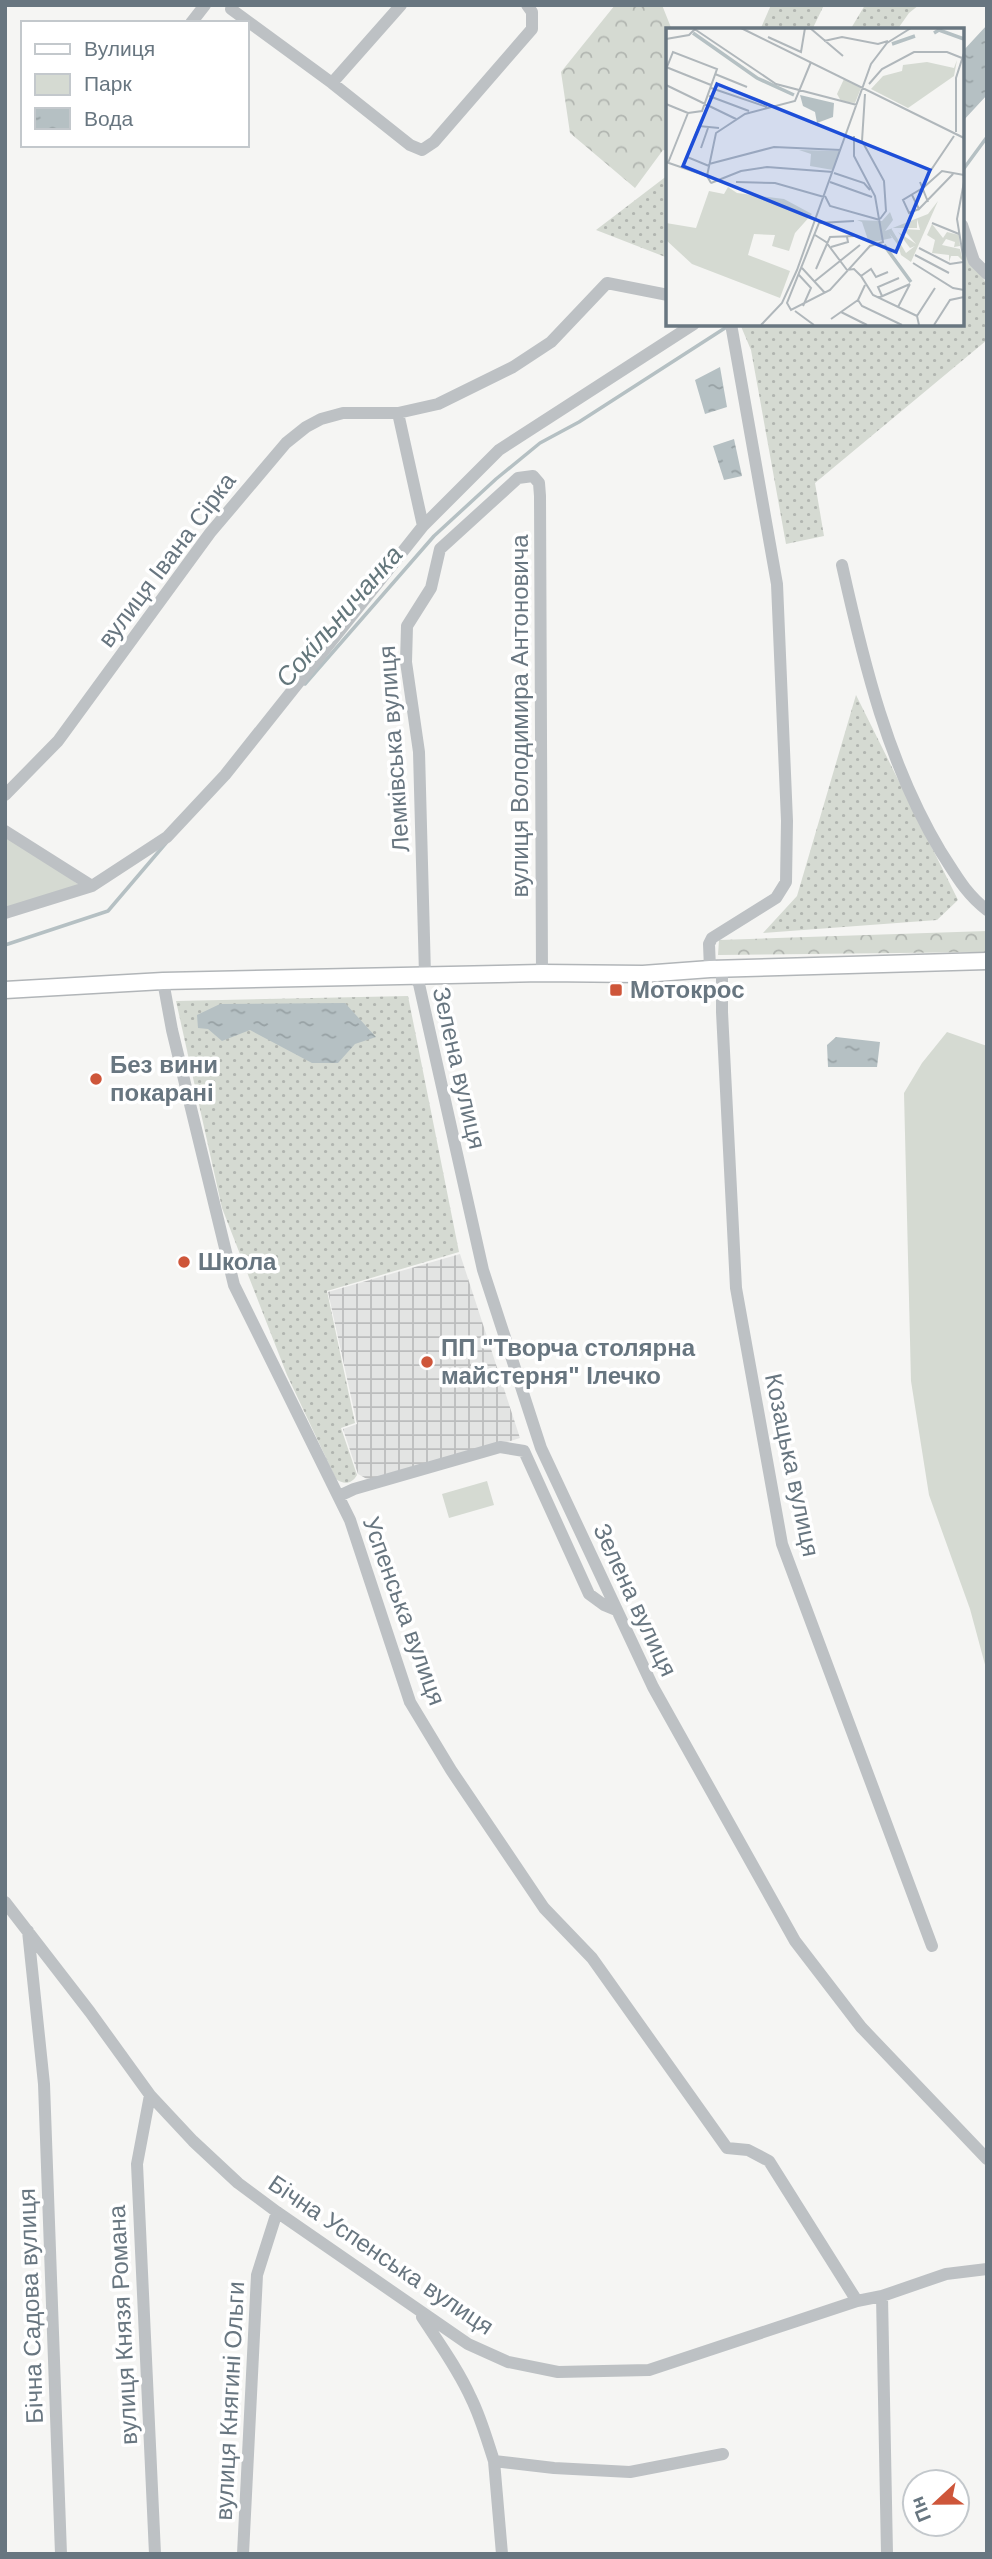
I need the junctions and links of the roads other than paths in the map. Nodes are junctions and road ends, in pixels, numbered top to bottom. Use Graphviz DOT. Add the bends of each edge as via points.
graph roads {
  1 [pos="205,5"];
  2 [pos="401,5"];
  3 [pos="527,5"];
  4 [pos="230,7"];
  5 [pos="193,21"];
  6 [pos="332,83"];
  7 [pos="964,231"];
  8 [pos="987,274"];
  9 [pos="666,295"];
  10 [pos="691,326"];
  11 [pos="731,326"];
  12 [pos="398,413"];
  13 [pos="518,478"];
  14 [pos="423,526"];
  15 [pos="842,565"];
  16 [pos="5,795"];
  17 [pos="5,831"];
  18 [pos="92,886"];
  19 [pos="987,910"];
  20 [pos="5,913"];
  21 [pos="987,961"];
  22 [pos="716,969"];
  23 [pos="542,973"];
  24 [pos="420,975"];
  25 [pos="163,982"];
  26 [pos="5,989"];
  27 [pos="541,1448"];
  28 [pos="524,1451"];
  29 [pos="339,1496"];
  30 [pos="616,1610"];
  31 [pos="5,1902"];
  32 [pos="28,1931"];
  33 [pos="932,1946"];
  34 [pos="150,2095"];
  35 [pos="987,2159"];
  36 [pos="277,2212"];
  37 [pos="987,2269"];
  38 [pos="882,2296"];
  39 [pos="857,2301"];
  40 [pos="418,2311"];
  41 [pos="723,2454"];
  42 [pos="494,2461"];
  43 [pos="61,2554"];
  44 [pos="155,2554"];
  45 [pos="243,2554"];
  46 [pos="502,2554"];
  47 [pos="887,2554"];
  1 -- 5 [label="street"];
  2 -- 6 [label="street"];
  3 -- 6 [label="street" via="532,29 422,150"];
  4 -- 6 [label="street"];
  7 -- 8 [label="street" via="974,261"];
  9 -- 12 [label="street, вулиця Івана Сірка" via="607,283 551,342 513,367 438,404"];
  10 -- 14 [label="street" via="499,450"];
  11 -- 22 [label="street, Козацька вулиця" via="777,584 786,882 776,898 712,938 709,944"];
  12 -- 14 [label="street"];
  12 -- 16 [label="street, вулиця Івана Сірка" via="343,413 306,426 286,443 210,533 58,741"];
  13 -- 23 [label="street, вулиця Володимира Антоновича" via="533,476 540,496"];
  13 -- 24 [label="street, Лемківська вулиця" via="440,549 431,588 407,626 406,662 419,752"];
  14 -- 18 [label="street" via="216,784 167,837"];
  15 -- 19 [label="street" via="864,664 891,747 924,824 968,894"];
  17 -- 18 [label="street"];
  18 -- 20 [label="street"];
  21 -- 22 [label="main road"];
  22 -- 23 [label="main road"];
  22 -- 33 [label="street, Козацька вулиця" via="736,1288 782,1544"];
  23 -- 24 [label="main road"];
  24 -- 25 [label="main road"];
  24 -- 27 [label="street, Зелена вулиця" via="483,1270"];
  25 -- 26 [label="main road"];
  25 -- 29 [label="street, Успенська вулиця" via="234,1285"];
  27 -- 28 [label="street"];
  27 -- 30 [label="street, Зелена вулиця"];
  28 -- 29 [label="street" via="500,1447"];
  28 -- 30 [label="street" via="589,1594"];
  29 -- 39 [label="street, Успенська вулиця" via="410,1702 458,1781 544,1908 592,1958 727,2148 748,2150 769,2161"];
  30 -- 35 [label="street, Зелена вулиця" via="653,1687 795,1941 861,2027"];
  31 -- 32 [label="street"];
  32 -- 34 [label="street"];
  32 -- 43 [label="street, Бічна Садова вулиця" via="44,2084"];
  34 -- 36 [label="street, Бічна Успенська вулиця" via="238,2183"];
  34 -- 44 [label="street, вулиця Князя Романа" via="137,2164"];
  36 -- 40 [label="street, Бічна Успенська вулиця"];
  36 -- 45 [label="street, вулиця Княгині Ольги" via="257,2275"];
  37 -- 38 [label="street, Бічна Успенська вулиця" via="946,2274"];
  38 -- 39 [label="street, Бічна Успенська вулиця"];
  38 -- 47 [label="street"];
  39 -- 40 [label="street, Бічна Успенська вулиця" via="662,2367 637,2371 558,2372 508,2362 468,2344"];
  40 -- 42 [label="street" via="472,2399"];
  41 -- 42 [label="street" via="630,2472"];
  42 -- 46 [label="street"];
}
